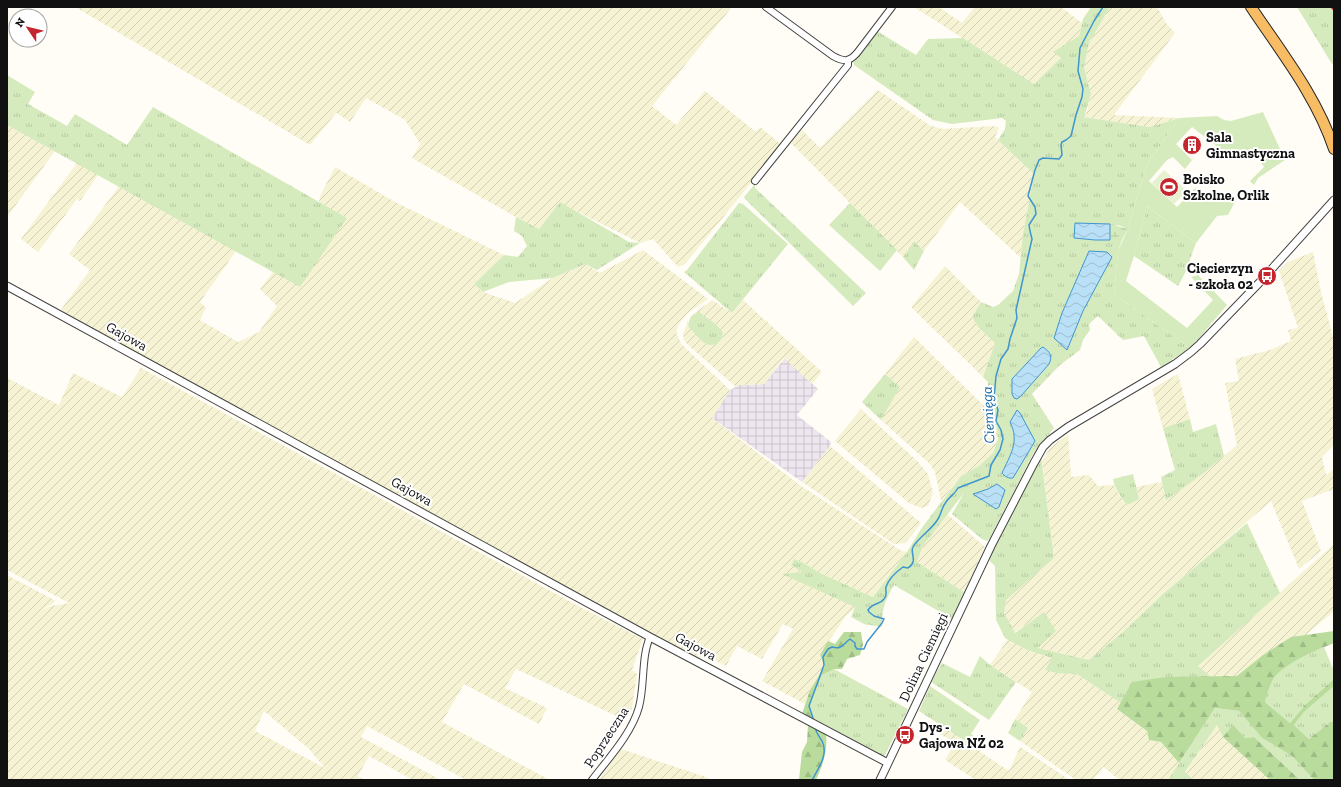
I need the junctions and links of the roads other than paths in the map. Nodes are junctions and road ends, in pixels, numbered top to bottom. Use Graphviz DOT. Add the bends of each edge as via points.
graph roads {
  1 [pos="766,7"];
  2 [pos="892,7"];
  3 [pos="1251,7"];
  4 [pos="848,61"];
  5 [pos="1334,149"];
  6 [pos="754,181"];
  7 [pos="1334,200"];
  8 [pos="7,286"];
  9 [pos="650,637"];
  10 [pos="888,763"];
  11 [pos="592,780"];
  12 [pos="880,780"];
  1 -- 4 [label="street" via="833,56"];
  2 -- 4 [label="street"];
  3 -- 5 [label="highway" via="1316,107"];
  4 -- 6 [label="street" via="848,65"];
  7 -- 10 [label="street, Dolina Ciemięgi" via="1259,283 1191,352 1068,427 1043,447 991,546"];
  8 -- 9 [label="street, Gajowa"];
  9 -- 10 [label="street, Gajowa"];
  9 -- 11 [label="street, Poprzeczna" via="641,700 636,715"];
  10 -- 12 [label="street, Dolina Ciemięgi"];
}
